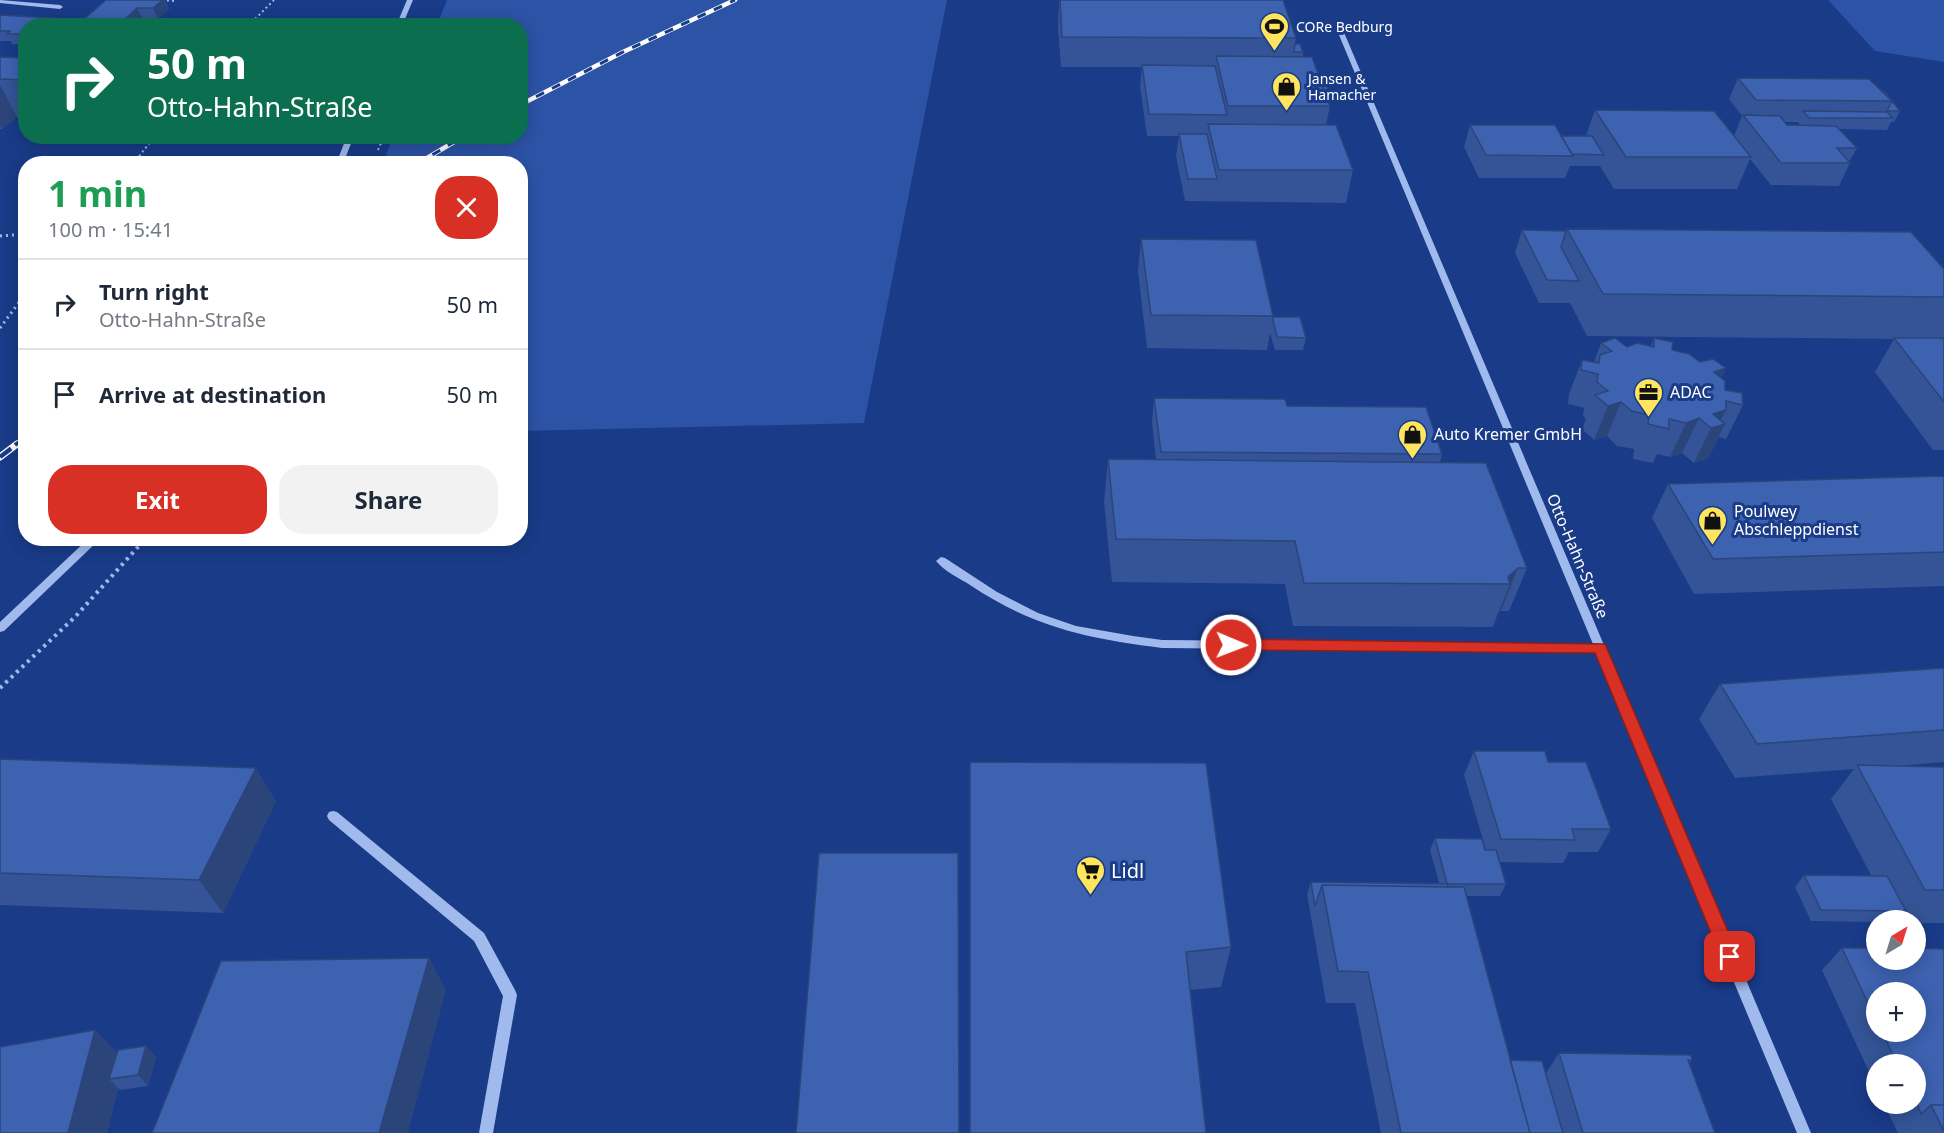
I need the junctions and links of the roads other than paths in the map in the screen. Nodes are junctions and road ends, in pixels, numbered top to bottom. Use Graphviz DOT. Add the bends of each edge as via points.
graph roads {
  1 [pos="410,0"];
  2 [pos="0,1"];
  3 [pos="60,6"];
  4 [pos="402,18"];
  5 [pos="1337,23"];
  6 [pos="87,546"];
  7 [pos="941,561"];
  8 [pos="0,628"];
  9 [pos="1600,648"];
  10 [pos="333,816"];
  11 [pos="486,1133"];
  12 [pos="1804,1133"];
  1 -- 4 [label="street"];
  2 -- 3 [label="street"];
  5 -- 9 [label="street, Otto-Hahn-Straße"];
  6 -- 8 [label="street"];
  7 -- 9 [label="street" via="990,595 1049,622 1129,640 1162,644"];
  9 -- 12 [label="street, Otto-Hahn-Straße"];
  10 -- 11 [label="street" via="479,937 510,994"];
}
